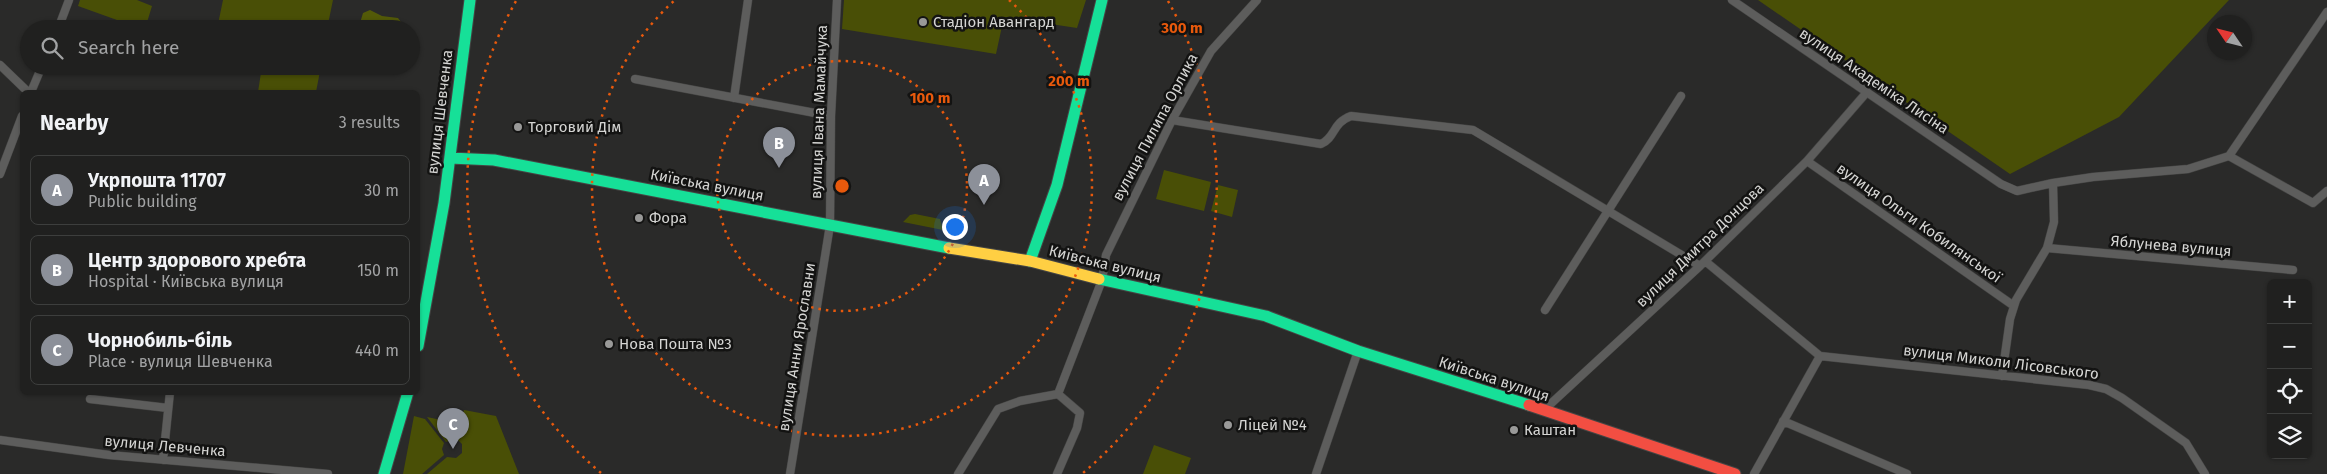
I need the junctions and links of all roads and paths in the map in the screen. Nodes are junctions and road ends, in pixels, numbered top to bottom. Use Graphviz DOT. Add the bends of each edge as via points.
graph roads {
  1 [pos="69,0"];
  2 [pos="470,0"];
  3 [pos="748,0"];
  4 [pos="837,0"];
  5 [pos="1102,0"];
  6 [pos="1257,0"];
  7 [pos="1732,0"];
  8 [pos="2327,12"];
  9 [pos="61,20"];
  10 [pos="0,65"];
  11 [pos="39,75"];
  12 [pos="635,80"];
  13 [pos="26,90"];
  14 [pos="33,90"];
  15 [pos="1867,92"];
  16 [pos="1681,96"];
  17 [pos="734,98"];
  18 [pos="831,116"];
  19 [pos="1172,120"];
  20 [pos="20,121"];
  21 [pos="2229,156"];
  22 [pos="450,158"];
  23 [pos="1807,161"];
  24 [pos="0,174"];
  25 [pos="2053,183"];
  26 [pos="2327,191"];
  27 [pos="1607,210"];
  28 [pos="830,224"];
  29 [pos="2047,248"];
  30 [pos="1030,261"];
  31 [pos="1702,264"];
  32 [pos="2293,270"];
  33 [pos="1102,280"];
  34 [pos="2014,306"];
  35 [pos="421,310"];
  36 [pos="1545,310"];
  37 [pos="1358,351"];
  38 [pos="1820,356"];
  39 [pos="2002,376"];
  40 [pos="1058,394"];
  41 [pos="170,395"];
  42 [pos="407,395"];
  43 [pos="90,399"];
  44 [pos="168,408"];
  45 [pos="1544,410"];
  46 [pos="1783,421"];
  47 [pos="0,440"];
  48 [pos="163,460"];
  49 [pos="328,474"];
  50 [pos="384,474"];
  51 [pos="790,474"];
  52 [pos="958,474"];
  53 [pos="1057,474"];
  54 [pos="1316,474"];
  55 [pos="1735,474"];
  56 [pos="1754,474"];
  57 [pos="1907,474"];
  58 [pos="2205,474"];
  1 -- 9 [label="street"];
  2 -- 22 [label="main road, вулиця Шевченка"];
  3 -- 17 [label="street"];
  4 -- 18 [label="street, вулиця Івана Мамайчука"];
  5 -- 30 [label="main road" via="1057,185"];
  6 -- 19 [label="street, вулиця Пилипа Орлика" via="1211,51"];
  7 -- 15 [label="street, вулиця Академіка Лисіна"];
  8 -- 21 [label="street"];
  10 -- 13 [label="street"];
  11 -- 14 [label="street"];
  12 -- 17 [label="street"];
  15 -- 23 [label="street, вулиця Дмитра Донцова"];
  15 -- 25 [label="street, вулиця Академіка Лисіна" via="2001,184 2018,191"];
  16 -- 27 [label="street"];
  17 -- 18 [label="street"];
  18 -- 28 [label="street, вулиця Івана Мамайчука"];
  19 -- 27 [label="street" via="1321,144 1327,141 1340,120 1351,116 1473,130"];
  19 -- 33 [label="street, вулиця Пилипа Орлика" via="1106,256"];
  20 -- 24 [label="street"];
  21 -- 25 [label="street" via="2188,169"];
  21 -- 26 [label="street" via="2313,204"];
  22 -- 28 [label="main road, Київська вулиця" via="494,160"];
  22 -- 35 [label="main road, вулиця Шевченка"];
  23 -- 31 [label="street, вулиця Дмитра Донцова"];
  23 -- 34 [label="street, вулиця Ольги Кобилянської"];
  25 -- 29 [label="street" via="2054,222"];
  27 -- 31 [label="street"];
  27 -- 36 [label="street"];
  28 -- 30 [label="main road, Київська вулиця"];
  28 -- 51 [label="street, вулиця Анни Ярославни"];
  29 -- 32 [label="street, Яблунева вулиця"];
  29 -- 34 [label="street"];
  30 -- 33 [label="main road, Київська вулиця"];
  31 -- 38 [label="street"];
  31 -- 45 [label="street, вулиця Дмитра Донцова"];
  33 -- 37 [label="main road, Київська вулиця" via="1266,316"];
  33 -- 40 [label="street, вулиця Пилипа Орлика"];
  34 -- 39 [label="street"];
  37 -- 45 [label="main road, Київська вулиця"];
  37 -- 54 [label="street"];
  38 -- 39 [label="street, вулиця Миколи Лісовського"];
  38 -- 46 [label="street"];
  39 -- 58 [label="street, вулиця Миколи Лісовського" via="2106,388 2186,443"];
  40 -- 52 [label="street" via="1020,401 998,410"];
  40 -- 53 [label="street" via="1080,413"];
  41 -- 44 [label="street"];
  42 -- 50 [label="main road"];
  43 -- 44 [label="street"];
  44 -- 48 [label="street"];
  45 -- 55 [label="main road, Київська вулиця"];
  46 -- 56 [label="street"];
  46 -- 57 [label="street"];
  47 -- 48 [label="street, вулиця Левченка"];
  48 -- 49 [label="street, вулиця Левченка"];
}
